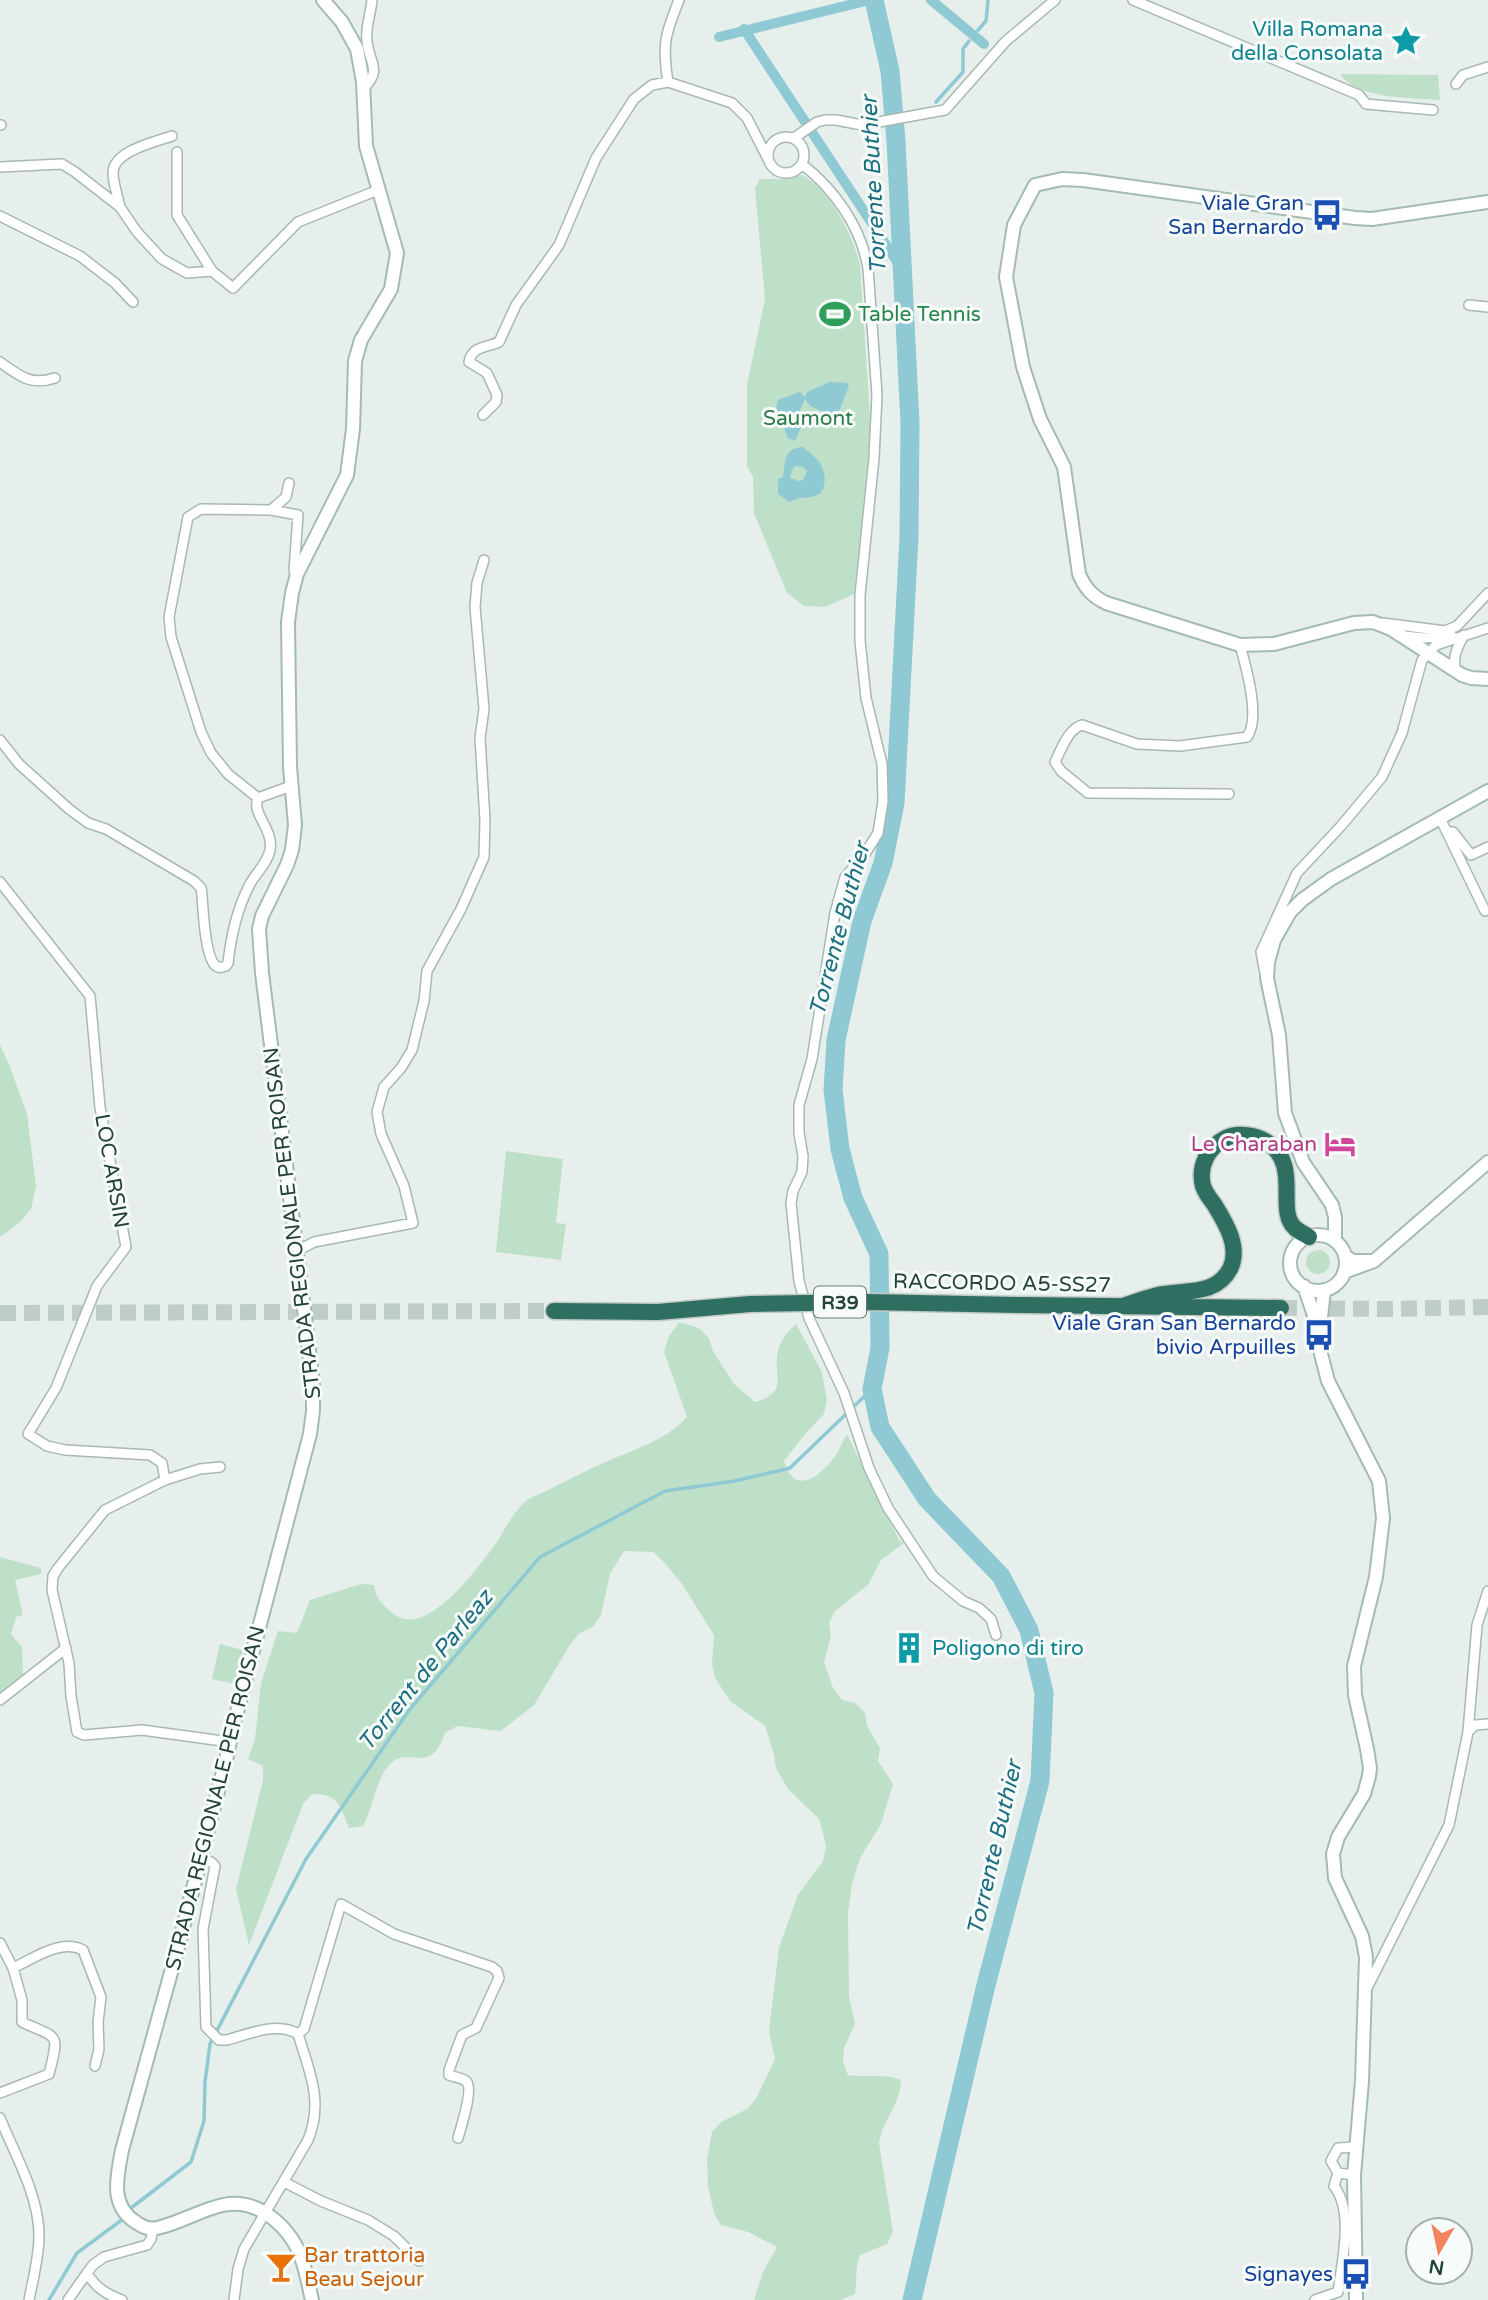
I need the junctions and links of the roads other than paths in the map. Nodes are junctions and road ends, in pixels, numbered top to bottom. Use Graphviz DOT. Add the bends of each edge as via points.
graph roads {
  1 [pos="323,0"];
  2 [pos="372,0"];
  3 [pos="679,0"];
  4 [pos="1055,0"];
  5 [pos="1133,0"];
  6 [pos="1488,67"];
  7 [pos="668,82"];
  8 [pos="1456,84"];
  9 [pos="363,89"];
  10 [pos="1433,110"];
  11 [pos="172,136"];
  12 [pos="794,138"];
  13 [pos="177,152"];
  14 [pos="768,159"];
  15 [pos="802,164"];
  16 [pos="0,167"];
  17 [pos="377,190"];
  18 [pos="1488,202"];
  19 [pos="120,207"];
  20 [pos="0,216"];
  21 [pos="212,271"];
  22 [pos="133,302"];
  23 [pos="1469,305"];
  24 [pos="1488,307"];
  25 [pos="0,362"];
  26 [pos="55,378"];
  27 [pos="483,415"];
  28 [pos="289,483"];
  29 [pos="271,510"];
  30 [pos="484,560"];
  31 [pos="297,574"];
  32 [pos="1488,593"];
  33 [pos="1373,622"];
  34 [pos="1488,628"];
  35 [pos="1464,635"];
  36 [pos="1404,636"];
  37 [pos="1240,645"];
  38 [pos="1428,652"];
  39 [pos="1456,672"];
  40 [pos="1488,679"];
  41 [pos="0,740"];
  42 [pos="291,786"];
  43 [pos="1488,791"];
  44 [pos="1229,794"];
  45 [pos="258,798"];
  46 [pos="1440,818"];
  47 [pos="1447,831"];
  48 [pos="1488,847"];
  49 [pos="0,882"];
  50 [pos="1485,911"];
  51 [pos="1268,978"];
  52 [pos="1488,1162"];
  53 [pos="1328,1198"];
  54 [pos="1314,1236"];
  55 [pos="1335,1241"];
  56 [pos="296,1251"];
  57 [pos="1345,1256"];
  58 [pos="1374,1261"];
  59 [pos="1344,1272"];
  60 [pos="1304,1286"];
  61 [pos="1324,1290"];
  62 [pos="1123,1306"];
  63 [pos="1281,1308"];
  64 [pos="554,1311"];
  65 [pos="1319,1331"];
  66 [pos="220,1468"];
  67 [pos="165,1480"];
  68 [pos="1488,1591"];
  69 [pos="996,1635"];
  70 [pos="66,1648"];
  71 [pos="0,1700"];
  72 [pos="1488,1724"];
  73 [pos="1468,1732"];
  74 [pos="229,1742"];
  75 [pos="201,1859"];
  76 [pos="0,1943"];
  77 [pos="13,1969"];
  78 [pos="1366,1989"];
  79 [pos="298,2034"];
  80 [pos="95,2066"];
  81 [pos="0,2093"];
  82 [pos="0,2118"];
  83 [pos="458,2138"];
  84 [pos="1356,2147"];
  85 [pos="1338,2173"];
  86 [pos="1354,2175"];
  87 [pos="284,2182"];
  88 [pos="267,2213"];
  89 [pos="153,2229"];
  90 [pos="419,2261"];
  91 [pos="88,2273"];
  92 [pos="29,2300"];
  93 [pos="68,2300"];
  94 [pos="122,2300"];
  95 [pos="234,2300"];
  96 [pos="312,2300"];
  97 [pos="1315,2300"];
  98 [pos="1356,2300"];
  1 -- 9 [label="main road, STRADA REGIONALE PER ROISAN" via="357,49"];
  2 -- 9 [label="street" via="367,42 374,72"];
  3 -- 7 [label="street" via="666,34"];
  4 -- 12 [label="street" via="1006,41 945,110 862,125 817,122"];
  5 -- 10 [label="street" via="1359,95 1366,104"];
  6 -- 8 [label="street" via="1463,75"];
  7 -- 14 [label="street" via="732,103 747,118"];
  7 -- 27 [label="street" via="652,85 634,99 596,158 559,245 516,305 499,342 477,348 470,356 469,362 487,373 498,395"];
  9 -- 17 [label="main road, STRADA REGIONALE PER ROISAN" via="365,138"];
  11 -- 19 [label="street" via="122,155 115,164"];
  12 -- 14 [label="street" via="777,139"];
  12 -- 15 [label="street" via="805,152"];
  13 -- 21 [label="street" via="177,215"];
  14 -- 15 [label="street" via="775,169 787,173"];
  15 -- 69 [label="street" via="825,184 858,233 868,268 877,395 860,641 866,698 882,764 883,802 878,833 845,877 835,913 812,1059 799,1105 802,1172 791,1203 799,1281 809,1318 844,1393 888,1508 933,1576 979,1608"];
  16 -- 19 [label="street" via="62,164"];
  17 -- 21 [label="street" via="298,222 233,288"];
  17 -- 31 [label="main road, STRADA REGIONALE PER ROISAN" via="397,253 395,276 361,340 355,361 347,475"];
  18 -- 37 [label="main road" via="1372,219 1083,180 1035,185 1014,225 1006,277 1023,367 1040,419 1063,467 1082,580 1088,591 1106,603"];
  19 -- 21 [label="street" via="162,259 187,273"];
  20 -- 22 [label="street" via="80,256"];
  23 -- 24 [label="street"];
  25 -- 26 [label="street" via="29,380"];
  28 -- 29 [label="street" via="286,497"];
  29 -- 31 [label="street" via="298,515"];
  29 -- 45 [label="street" via="201,509 188,517 169,617 171,637 211,753"];
  30 -- 56 [label="street" via="475,607 484,709 480,738 484,856 427,971 412,1051 384,1087 377,1112 413,1223 314,1242"];
  31 -- 42 [label="main road, STRADA REGIONALE PER ROISAN" via="288,622"];
  32 -- 33 [label="street" via="1457,626 1445,631"];
  33 -- 36 [label="main road"];
  33 -- 37 [label="main road" via="1274,643"];
  34 -- 35 [label="street"];
  35 -- 36 [label="street"];
  35 -- 38 [label="street"];
  35 -- 39 [label="street" via="1456,648"];
  36 -- 38 [label="main road"];
  37 -- 44 [label="street" via="1252,705 1252,731 1247,737 1180,746 1137,744 1082,725 1076,726 1055,762 1088,793"];
  38 -- 39 [label="main road"];
  38 -- 51 [label="street" via="1402,733 1382,777 1297,873 1261,952"];
  39 -- 40 [label="main road"];
  41 -- 45 [label="street" via="19,764 88,823 106,829 201,888 209,956 221,968 228,963 233,926 248,887 270,849 268,828 257,810"];
  42 -- 45 [label="street"];
  42 -- 56 [label="main road, STRADA REGIONALE PER ROISAN" via="292,850 262,916 259,949"];
  43 -- 46 [label="main road"];
  46 -- 47 [label="street"];
  46 -- 51 [label="main road" via="1302,900 1274,940"];
  47 -- 48 [label="street" via="1471,855"];
  47 -- 50 [label="street"];
  49 -- 67 [label="street, LOC ARSIN" via="90,996 100,1107 126,1247 97,1286 56,1388 28,1434 65,1450 150,1455 162,1463"];
  51 -- 53 [label="main road" via="1279,1035 1285,1114 1303,1162"];
  52 -- 58 [label="main road"];
  53 -- 54 [label="main road" via="1328,1226"];
  53 -- 55 [label="main road" via="1335,1217"];
  54 -- 55 [label="main road"];
  54 -- 60 [label="main road" via="1297,1244 1291,1257 1294,1277"];
  54 -- 62 [label="highway" via="1293,1227 1285,1167 1277,1149 1263,1139 1232,1135 1207,1154 1202,1169 1203,1188 1231,1239 1230,1268 1209,1288 1163,1294"];
  55 -- 57 [label="main road"];
  56 -- 74 [label="main road, STRADA REGIONALE PER ROISAN" via="313,1411 305,1458"];
  57 -- 58 [label="main road" via="1353,1261"];
  57 -- 59 [label="main road"];
  58 -- 59 [label="main road"];
  59 -- 61 [label="main road"];
  60 -- 61 [label="main road"];
  60 -- 65 [label="main road"];
  61 -- 65 [label="main road"];
  62 -- 63 [label="highway, RACCORDO A5-SS27 / R39"];
  62 -- 64 [label="highway, RACCORDO A5-SS27 / R39, bridge" via="836,1302 658,1312"];
  65 -- 78 [label="main road" via="1328,1381 1379,1481 1383,1518 1376,1577 1354,1667 1369,1776 1333,1854 1335,1878 1362,1936"];
  66 -- 67 [label="street"];
  67 -- 70 [label="street" via="105,1510 58,1568 51,1581"];
  68 -- 73 [label="street" via="1477,1625"];
  70 -- 71 [label="street"];
  70 -- 74 [label="street" via="77,1732 142,1730"];
  72 -- 73 [label="street" via="1475,1725"];
  73 -- 78 [label="street" via="1448,1825"];
  74 -- 75 [label="main road, STRADA REGIONALE PER ROISAN"];
  75 -- 79 [label="street" via="215,1866 203,1929 208,2031 219,2040 278,2027"];
  75 -- 89 [label="main road, STRADA REGIONALE PER ROISAN" via="116,2181 125,2214"];
  76 -- 77 [label="street"];
  77 -- 80 [label="street" via="55,1948 83,1950 101,1997"];
  77 -- 81 [label="street" via="23,2000 22,2022 47,2032 55,2050 49,2074"];
  78 -- 84 [label="main road"];
  79 -- 83 [label="street" via="304,2029 341,1904 394,1934 492,1967 499,1978 476,2028 462,2035 449,2070 449,2075 468,2084"];
  79 -- 87 [label="street" via="317,2108 309,2140"];
  82 -- 92 [label="street" via="33,2201 39,2235"];
  84 -- 85 [label="street" via="1335,2151 1331,2161"];
  84 -- 86 [label="main road"];
  85 -- 86 [label="street"];
  85 -- 97 [label="street" via="1334,2186 1341,2195 1345,2233 1338,2292"];
  86 -- 98 [label="main road"];
  87 -- 88 [label="street"];
  87 -- 90 [label="street" via="368,2220 394,2236"];
  88 -- 89 [label="main road" via="232,2203"];
  88 -- 95 [label="street" via="240,2258"];
  88 -- 96 [label="main road" via="297,2247"];
  89 -- 91 [label="street" via="147,2245 104,2257"];
  91 -- 93 [label="street"];
  91 -- 94 [label="street" via="101,2291"];
}
